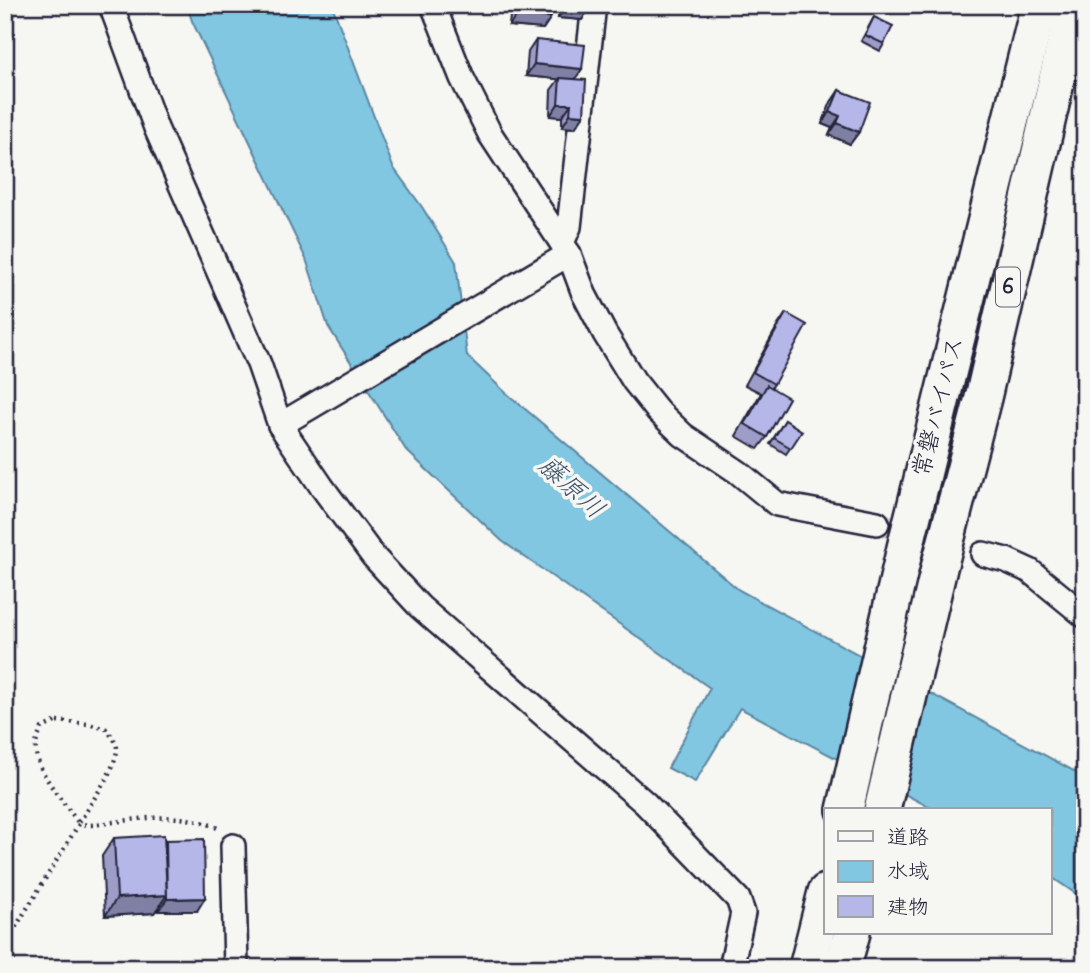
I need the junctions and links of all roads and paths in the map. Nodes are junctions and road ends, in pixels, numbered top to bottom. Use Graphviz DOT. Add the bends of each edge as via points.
graph roads {
  1 [pos="111,5"];
  2 [pos="433,5"];
  3 [pos="594,5"];
  4 [pos="1039,5"];
  5 [pos="1074,5"];
  6 [pos="565,249"];
  7 [pos="280,425"];
  8 [pos="877,523"];
  9 [pos="984,554"];
  10 [pos="1085,616"];
  11 [pos="845,808"];
  12 [pos="882,808"];
  13 [pos="79,824"];
  14 [pos="233,846"];
  15 [pos="824,900"];
  16 [pos="852,934"];
  17 [pos="14,968"];
  18 [pos="236,968"];
  19 [pos="731,968"];
  20 [pos="807,968"];
  21 [pos="842,968"];
  1 -- 7 [label="street" via="156,128 259,364"];
  2 -- 6 [label="street" via="490,134"];
  3 -- 6 [label="street"];
  4 -- 11 [label="highway, 常磐バイパス / 6"];
  5 -- 12 [label="highway, 常磐バイパス / 6"];
  6 -- 7 [label="street"];
  6 -- 8 [label="street" via="584,294 634,381 683,435 777,504"];
  7 -- 19 [label="street" via="373,556 420,607 645,803 738,899 743,913"];
  9 -- 10 [label="street" via="1030,571"];
  13 -- 13 [label="path" via="55,794 35,747 42,728 57,721 106,729 116,743 110,773"];
  13 -- 14 [label="path" via="174,816 202,820 222,830"];
  13 -- 17 [label="path" via="12,933"];
  14 -- 18 [label="street"];
  15 -- 20 [label="highway"];
  16 -- 21 [label="highway"];
}
